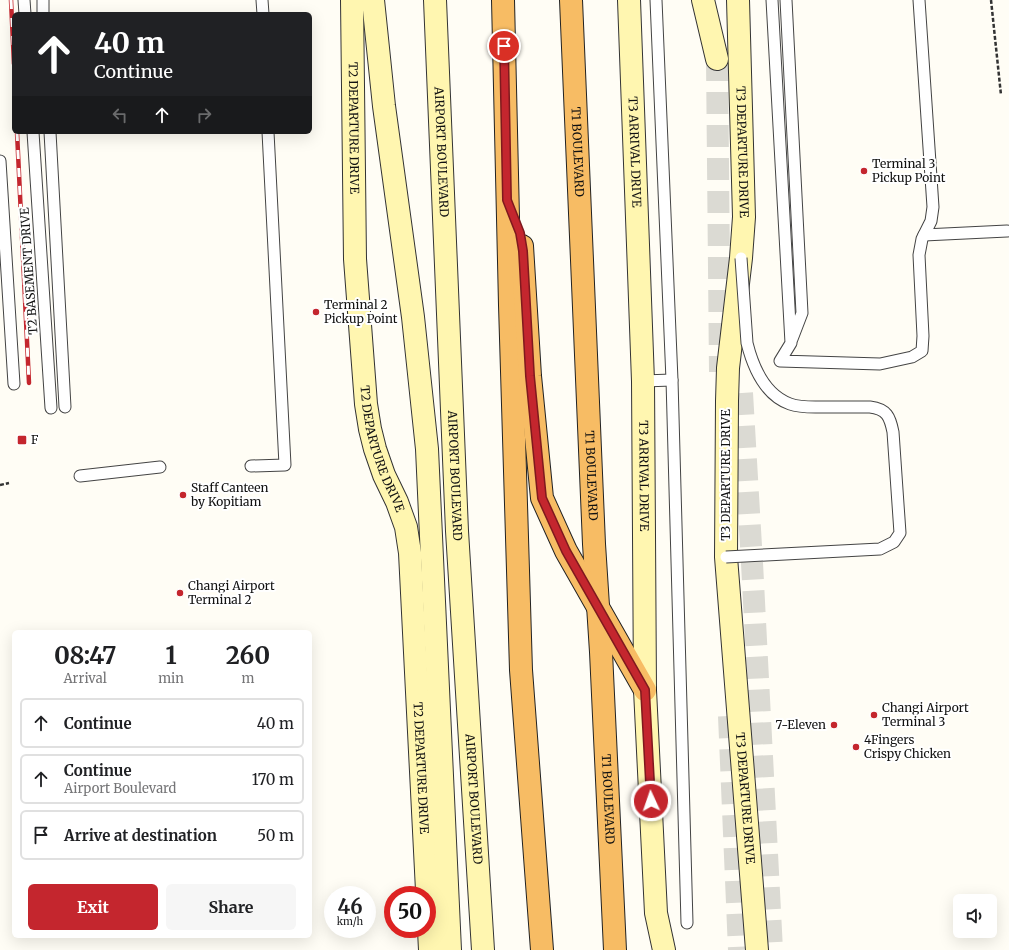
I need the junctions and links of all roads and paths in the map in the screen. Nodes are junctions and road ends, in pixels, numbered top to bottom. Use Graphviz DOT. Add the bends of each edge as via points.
graph roads {
  1 [pos="24,0"];
  2 [pos="43,0"];
  3 [pos="262,0"];
  4 [pos="352,0"];
  5 [pos="373,0"];
  6 [pos="435,0"];
  7 [pos="503,0"];
  8 [pos="571,0"];
  9 [pos="629,0"];
  10 [pos="656,0"];
  11 [pos="703,0"];
  12 [pos="738,0"];
  13 [pos="772,0"];
  14 [pos="786,0"];
  15 [pos="919,0"];
  16 [pos="991,0"];
  17 [pos="25,12"];
  18 [pos="43,12"];
  19 [pos="263,12"];
  20 [pos="717,59"];
  21 [pos="1001,95"];
  22 [pos="33,134"];
  23 [pos="50,134"];
  24 [pos="268,134"];
  25 [pos="0,161"];
  26 [pos="507,200"];
  27 [pos="1007,231"];
  28 [pos="924,235"];
  29 [pos="741,258"];
  30 [pos="791,343"];
  31 [pos="672,380"];
  32 [pos="643,381"];
  33 [pos="14,384"];
  34 [pos="64,407"];
  35 [pos="51,408"];
  36 [pos="251,466"];
  37 [pos="160,467"];
  38 [pos="80,476"];
  39 [pos="9,483"];
  40 [pos="0,485"];
  41 [pos="726,557"];
  42 [pos="645,690"];
  43 [pos="688,923"];
  44 [pos="430,950"];
  45 [pos="450,950"];
  46 [pos="483,950"];
  47 [pos="542,950"];
  48 [pos="615,950"];
  49 [pos="664,950"];
  50 [pos="757,950"];
  1 -- 17 [label="lane"];
  2 -- 18 [label="lane"];
  3 -- 19 [label="lane"];
  4 -- 44 [label="main road, T2 DEPARTURE DRIVE" via="355,259 364,378 375,450 404,521 410,553"];
  5 -- 45 [label="main road" via="427,448"];
  6 -- 46 [label="main road, AIRPORT BOULEVARD" via="456,531"];
  7 -- 26 [label="highway"];
  8 -- 48 [label="highway, T1 BOULEVARD" via="594,544"];
  9 -- 32 [label="main road, T3 ARRIVAL DRIVE"];
  10 -- 31 [label="lane"];
  11 -- 20 [label="main road"];
  12 -- 29 [label="main road, T3 DEPARTURE DRIVE" via="744,217"];
  13 -- 30 [label="lane"];
  14 -- 30 [label="lane" via="802,313"];
  15 -- 28 [label="lane" via="933,207 931,221"];
  16 -- 21 [label="path"];
  22 -- 35 [label="lane, T2 BASEMENT DRIVE"];
  23 -- 34 [label="lane"];
  24 -- 36 [label="lane" via="285,465"];
  25 -- 33 [label="lane"];
  26 -- 42 [label="highway" via="520,233 523,251 530,376 542,498 566,551"];
  26 -- 47 [label="highway" via="521,670"];
  27 -- 28 [label="lane"];
  28 -- 30 [label="lane" via="918,255 922,351 912,357 880,364 780,361"];
  29 -- 41 [label="main road, T3 DEPARTURE DRIVE, bridge" via="726,401"];
  29 -- 41 [label="lane, bridge" via="747,343 758,375 767,387 778,398 790,404 804,407 878,408 886,413 891,421 900,533 894,542 880,549"];
  31 -- 32 [label="lane"];
  31 -- 43 [label="lane"];
  32 -- 42 [label="main road, T3 ARRIVAL DRIVE"];
  37 -- 38 [label="lane"];
  39 -- 40 [label="path"];
  41 -- 50 [label="main road, T3 DEPARTURE DRIVE"];
  42 -- 49 [label="main road, T3 ARRIVAL DRIVE" via="656,913"];
}
